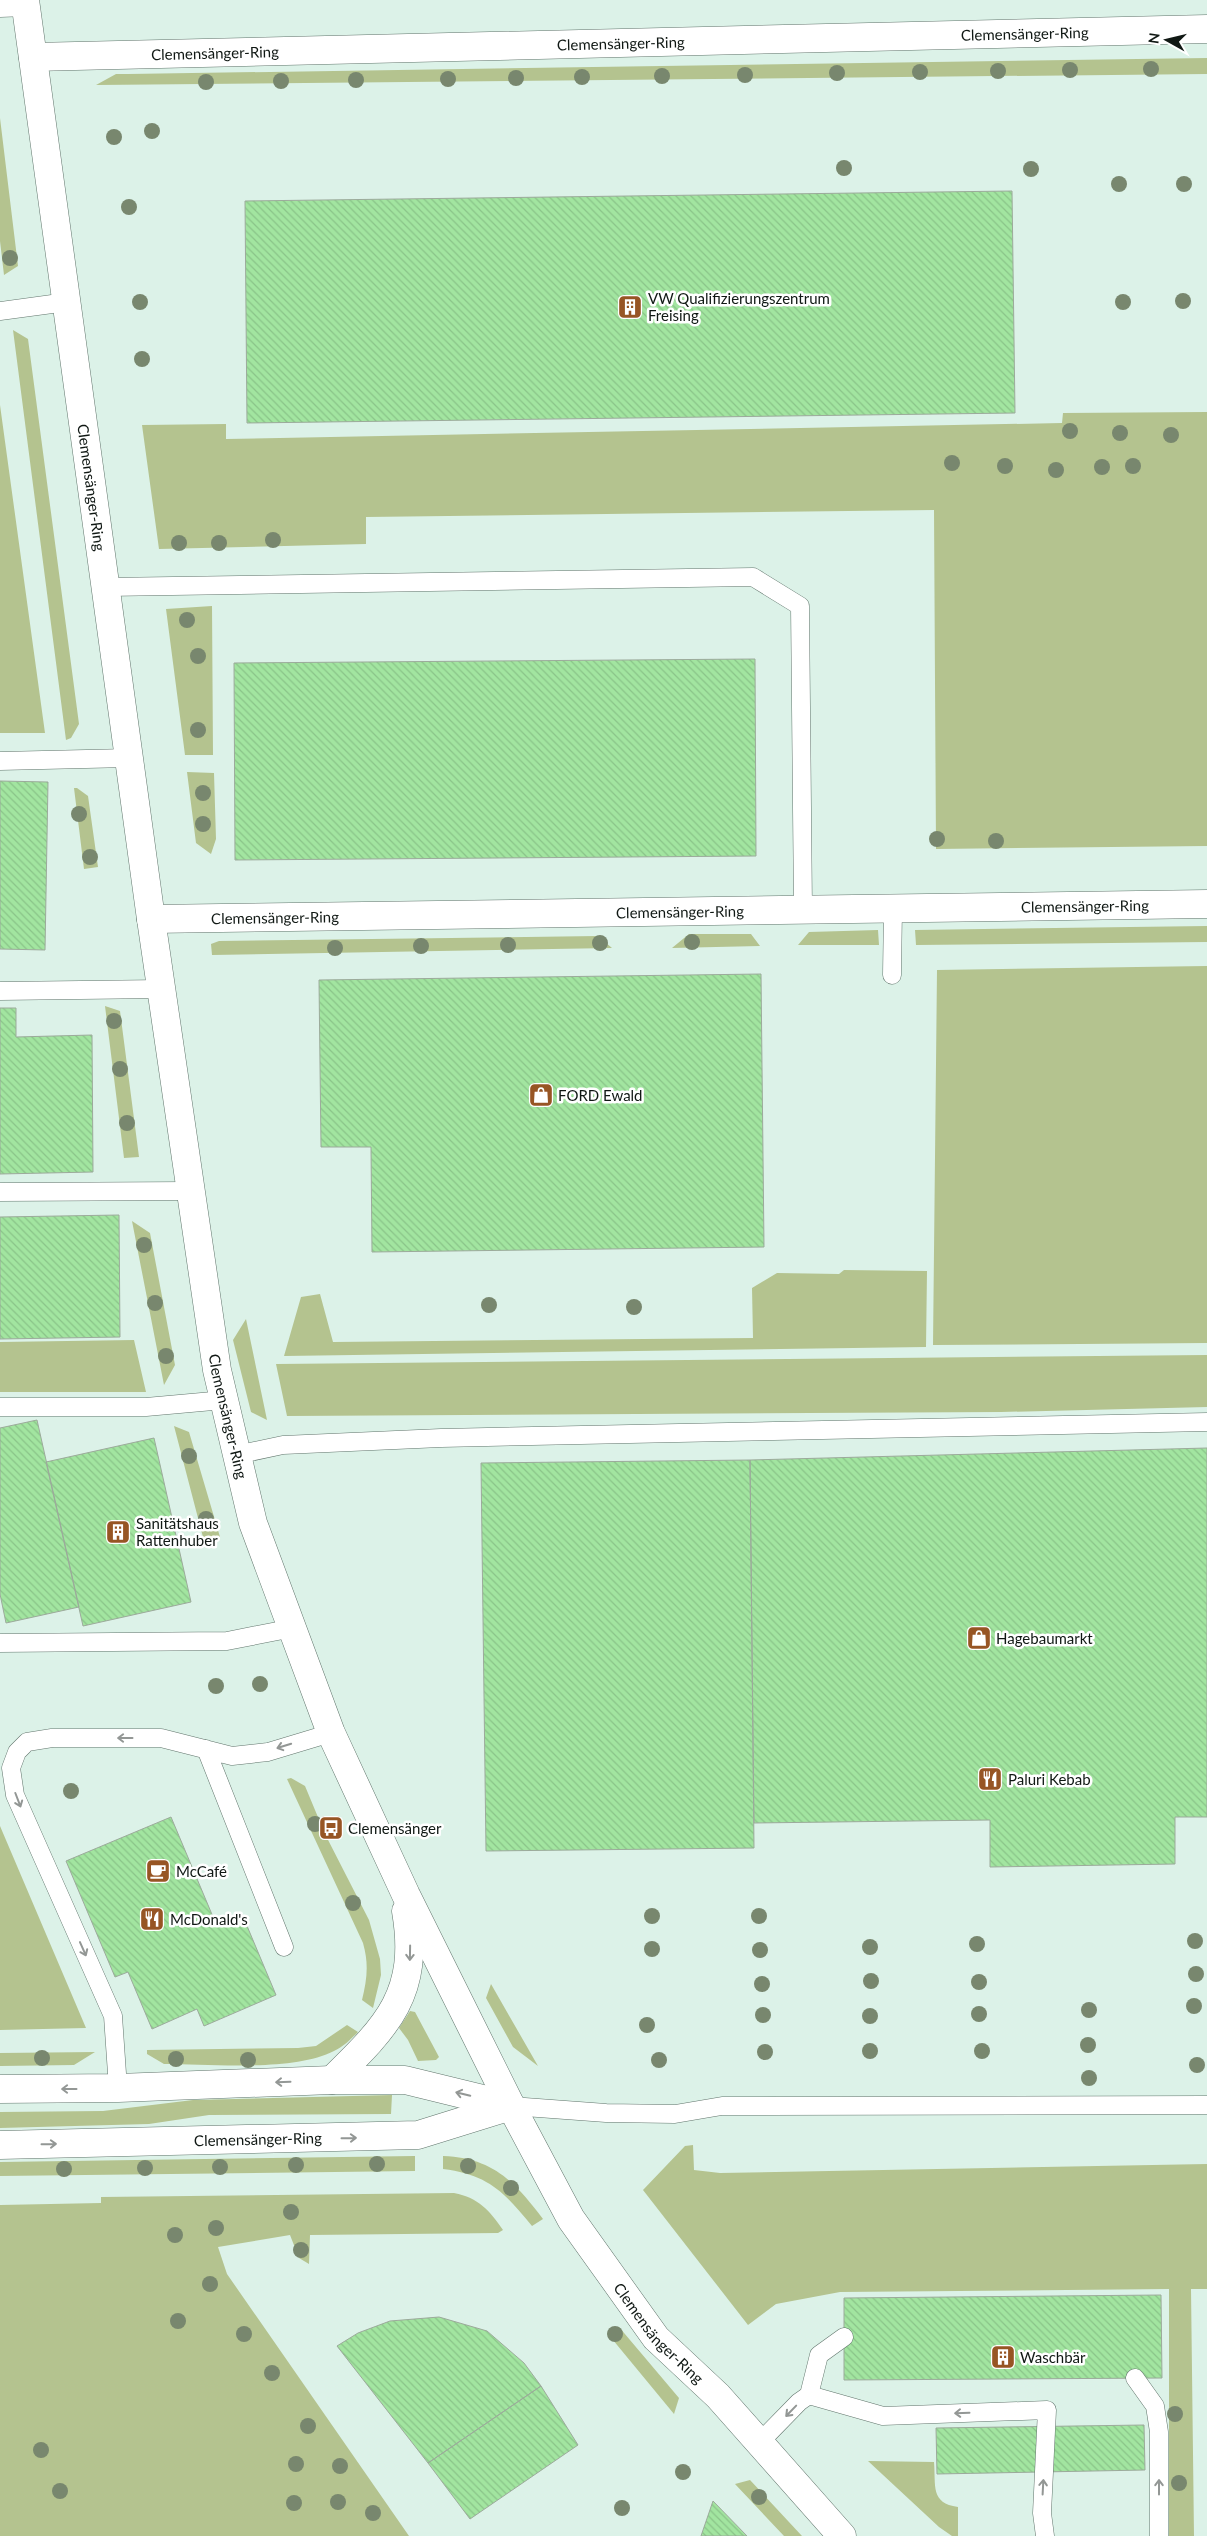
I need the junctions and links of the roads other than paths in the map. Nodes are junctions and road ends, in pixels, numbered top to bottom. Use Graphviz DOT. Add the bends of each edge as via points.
graph roads {
  1 [pos="17,5"];
  2 [pos="1207,30"];
  3 [pos="33,57"];
  4 [pos="67,302"];
  5 [pos="0,311"];
  6 [pos="106,587"];
  7 [pos="129,758"];
  8 [pos="0,761"];
  9 [pos="1207,904"];
  10 [pos="893,908"];
  11 [pos="803,909"];
  12 [pos="151,919"];
  13 [pos="892,975"];
  14 [pos="161,989"];
  15 [pos="0,991"];
  16 [pos="190,1191"];
  17 [pos="0,1192"];
  18 [pos="224,1400"];
  19 [pos="0,1407"];
  20 [pos="1207,1422"];
  21 [pos="236,1454"];
  22 [pos="293,1628"];
  23 [pos="0,1643"];
  24 [pos="331,1732"];
  25 [pos="206,1749"];
  26 [pos="402,1887"];
  27 [pos="284,1947"];
  28 [pos="332,2080"];
  29 [pos="118,2088"];
  30 [pos="0,2089"];
  31 [pos="1207,2105"];
  32 [pos="511,2106"];
  33 [pos="0,2145"];
  34 [pos="844,2337"];
  35 [pos="1135,2378"];
  36 [pos="809,2395"];
  37 [pos="760,2442"];
  38 [pos="842,2536"];
  39 [pos="1045,2536"];
  40 [pos="1159,2536"];
  1 -- 3 [label="street, Clemensänger-Ring"];
  2 -- 3 [label="street, Clemensänger-Ring"];
  3 -- 4 [label="street, Clemensänger-Ring"];
  4 -- 5 [label="lane"];
  4 -- 6 [label="street, Clemensänger-Ring"];
  6 -- 7 [label="street, Clemensänger-Ring"];
  6 -- 11 [label="lane" via="753,578 800,606"];
  7 -- 8 [label="lane"];
  7 -- 12 [label="street, Clemensänger-Ring"];
  9 -- 10 [label="street, Clemensänger-Ring"];
  10 -- 11 [label="street, Clemensänger-Ring"];
  10 -- 13 [label="lane"];
  11 -- 12 [label="street, Clemensänger-Ring"];
  12 -- 14 [label="street, Clemensänger-Ring"];
  14 -- 15 [label="lane"];
  14 -- 16 [label="street, Clemensänger-Ring"];
  16 -- 17 [label="lane"];
  16 -- 18 [label="street, Clemensänger-Ring"];
  18 -- 19 [label="lane" via="146,1407"];
  18 -- 21 [label="street, Clemensänger-Ring"];
  20 -- 21 [label="lane" via="441,1438 284,1445"];
  21 -- 22 [label="street, Clemensänger-Ring" via="253,1523"];
  22 -- 23 [label="lane" via="227,1641"];
  22 -- 24 [label="street, Clemensänger-Ring"];
  24 -- 25 [label="lane, one-way" via="268,1752 232,1756"];
  24 -- 26 [label="street, Clemensänger-Ring"];
  25 -- 27 [label="lane"];
  25 -- 29 [label="lane, one-way" via="161,1738 52,1738 27,1742 17,1752 11,1768 15,1795 113,2016"];
  26 -- 28 [label="street, Clemensänger-Ring, one-way" via="411,1956 404,1987 370,2043"];
  26 -- 32 [label="street, Clemensänger-Ring"];
  28 -- 29 [label="street, one-way"];
  32 -- 28 [label="street, one-way" via="406,2080"];
  29 -- 30 [label="street, one-way"];
  31 -- 32 [label="lane" via="722,2106 675,2114"];
  33 -- 32 [label="street, Clemensänger-Ring, one-way" via="418,2135"];
  32 -- 37 [label="street, Clemensänger-Ring" via="571,2219 656,2338 718,2396"];
  34 -- 36 [label="lane" via="819,2355"];
  40 -- 35 [label="lane, one-way" via="1159,2432 1155,2406"];
  36 -- 37 [label="lane, one-way"];
  39 -- 36 [label="lane, one-way" via="1042,2512 1047,2410 883,2416"];
  37 -- 38 [label="street, Clemensänger-Ring"];
}
